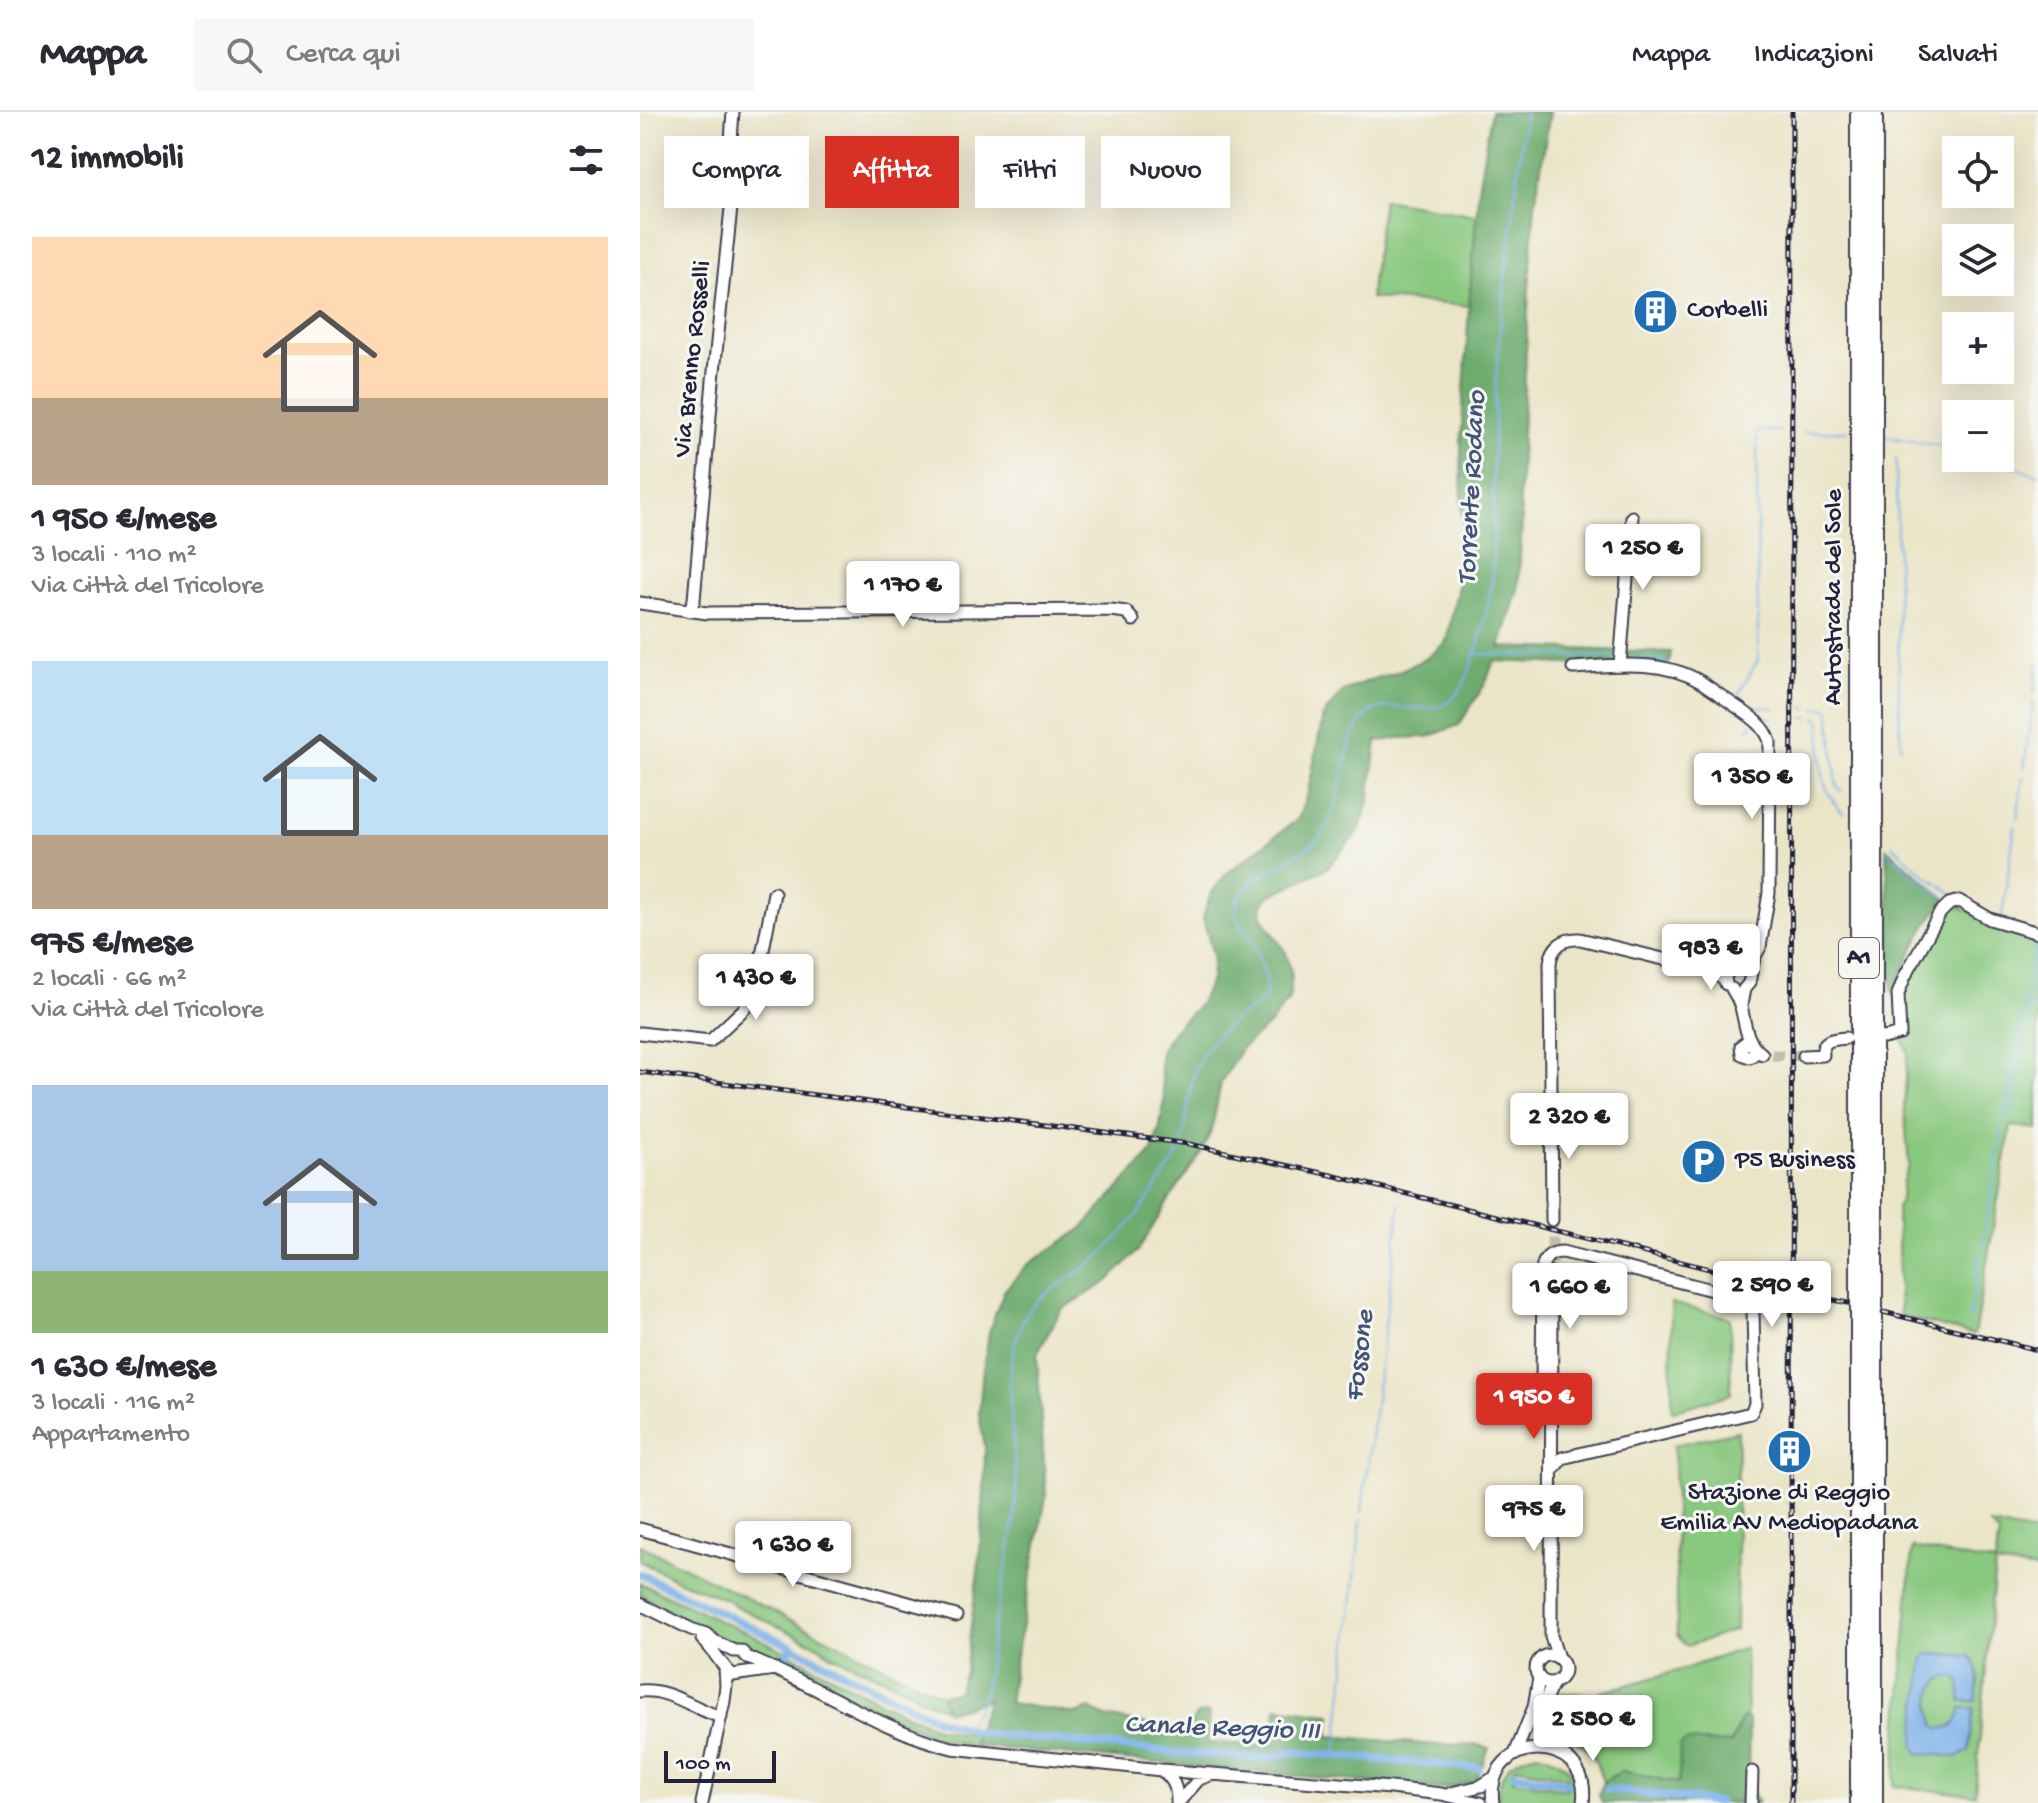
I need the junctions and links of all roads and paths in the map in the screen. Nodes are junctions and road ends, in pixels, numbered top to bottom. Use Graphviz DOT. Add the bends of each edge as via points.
graph roads {
  1 [pos="733,112"];
  2 [pos="1859,112"];
  3 [pos="1874,112"];
  4 [pos="1632,517"];
  5 [pos="640,603"];
  6 [pos="689,611"];
  7 [pos="1133,620"];
  8 [pos="1620,665"];
  9 [pos="1573,668"];
  10 [pos="774,893"];
  11 [pos="2038,933"];
  12 [pos="1754,958"];
  13 [pos="1734,979"];
  14 [pos="640,1033"];
  15 [pos="1846,1038"];
  16 [pos="1884,1038"];
  17 [pos="1754,1048"];
  18 [pos="1804,1056"];
  19 [pos="1552,1220"];
  20 [pos="1552,1273"];
  21 [pos="1552,1410"];
  22 [pos="1552,1471"];
  23 [pos="640,1529"];
  24 [pos="640,1604"];
  25 [pos="956,1616"];
  26 [pos="691,1629"];
  27 [pos="1551,1636"];
  28 [pos="734,1651"];
  29 [pos="748,1658"];
  30 [pos="1541,1658"];
  31 [pos="1558,1658"];
  32 [pos="725,1666"];
  33 [pos="775,1669"];
  34 [pos="744,1673"];
  35 [pos="1539,1678"];
  36 [pos="1554,1682"];
  37 [pos="640,1691"];
  38 [pos="724,1701"];
  39 [pos="721,1717"];
  40 [pos="1559,1753"];
  41 [pos="1515,1754"];
  42 [pos="1161,1770"];
  43 [pos="1189,1772"];
  44 [pos="1752,1772"];
  45 [pos="1212,1774"];
  46 [pos="1495,1777"];
  47 [pos="1193,1786"];
  48 [pos="1177,1788"];
  49 [pos="1441,1794"];
  50 [pos="1585,1801"];
  51 [pos="1751,1801"];
  52 [pos="702,1803"];
  53 [pos="1177,1803"];
  54 [pos="1481,1803"];
  55 [pos="1493,1803"];
  56 [pos="1859,1803"];
  57 [pos="1874,1803"];
  1 -- 6 [label="street, Via Brenno Rosselli" via="736,160"];
  2 -- 56 [label="highway, Autostrada del Sole / A1"];
  3 -- 57 [label="highway, Autostrada del Sole / A1"];
  4 -- 8 [label="street"];
  5 -- 6 [label="street"];
  6 -- 7 [label="street" via="1111,610 1126,612"];
  8 -- 9 [label="street"];
  8 -- 12 [label="street" via="1655,666 1698,680 1769,736 1770,888"];
  10 -- 14 [label="street" via="756,986 744,1009 710,1041"];
  11 -- 16 [label="street" via="1990,919 1959,901 1949,904 1900,988 1900,1034"];
  12 -- 13 [label="street"];
  12 -- 13 [label="street" via="1749,983"];
  13 -- 17 [label="street"];
  13 -- 19 [label="street" via="1580,939 1555,949 1550,963"];
  15 -- 18 [label="street" via="1831,1039 1822,1048 1823,1055"];
  20 -- 21 [label="street"];
  21 -- 22 [label="street"];
  21 -- 22 [label="street" via="1542,1390 1543,1265 1551,1254 1563,1252 1739,1297 1753,1310 1751,1413 1562,1458"];
  22 -- 27 [label="street"];
  23 -- 25 [label="street"];
  24 -- 26 [label="street"];
  26 -- 28 [label="street"];
  26 -- 32 [label="street"];
  27 -- 30 [label="street"];
  27 -- 31 [label="street"];
  28 -- 29 [label="street"];
  28 -- 32 [label="street"];
  29 -- 33 [label="street"];
  29 -- 34 [label="street"];
  30 -- 31 [label="street"];
  30 -- 35 [label="street" via="1536,1666"];
  31 -- 36 [label="street" via="1563,1670"];
  32 -- 34 [label="street" via="733,1675"];
  32 -- 38 [label="street"];
  33 -- 34 [label="street"];
  33 -- 42 [label="street" via="936,1744"];
  34 -- 38 [label="street"];
  35 -- 36 [label="street"];
  35 -- 41 [label="street"];
  36 -- 40 [label="street" via="1543,1718"];
  37 -- 39 [label="street" via="659,1692"];
  38 -- 39 [label="street"];
  39 -- 52 [label="street"];
  40 -- 41 [label="street" via="1534,1748"];
  40 -- 50 [label="street" via="1580,1775"];
  41 -- 46 [label="street"];
  42 -- 43 [label="street"];
  42 -- 48 [label="street"];
  43 -- 45 [label="street"];
  43 -- 47 [label="street"];
  43 -- 48 [label="street"];
  44 -- 51 [label="street"];
  45 -- 47 [label="street"];
  45 -- 49 [label="street"];
  46 -- 49 [label="street" via="1481,1786"];
  46 -- 55 [label="street"];
  47 -- 53 [label="street"];
  48 -- 53 [label="street"];
  49 -- 54 [label="street"];
}
